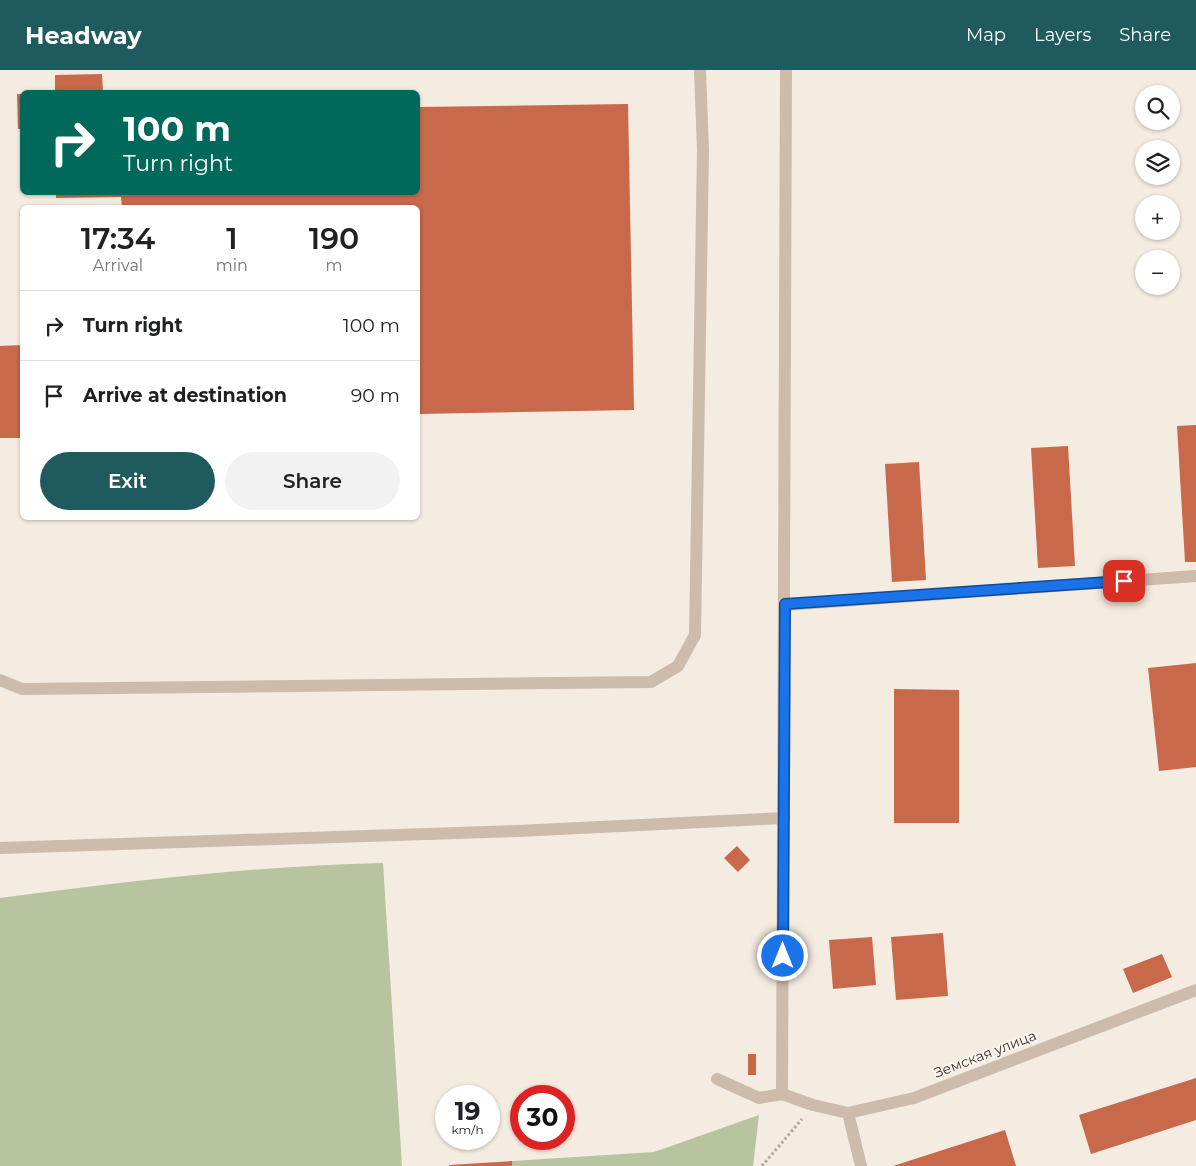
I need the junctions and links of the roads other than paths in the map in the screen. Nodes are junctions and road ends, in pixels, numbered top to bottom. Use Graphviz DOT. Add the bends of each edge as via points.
graph roads {
  1 [pos="700,70"];
  2 [pos="786,70"];
  3 [pos="1196,576"];
  4 [pos="785,604"];
  5 [pos="0,680"];
  6 [pos="784,818"];
  7 [pos="0,848"];
  8 [pos="1196,990"];
  9 [pos="717,1080"];
  10 [pos="782,1094"];
  11 [pos="848,1113"];
  12 [pos="861,1166"];
  1 -- 5 [label="street" via="703,150 696,635 678,666 651,682 22,689"];
  2 -- 4 [label="street"];
  3 -- 4 [label="street"];
  4 -- 6 [label="street"];
  6 -- 7 [label="street" via="518,831"];
  6 -- 10 [label="street"];
  8 -- 11 [label="street, Земская улица" via="914,1098"];
  9 -- 10 [label="street" via="759,1098"];
  10 -- 11 [label="street, Земская улица"];
  11 -- 12 [label="street"];
}
